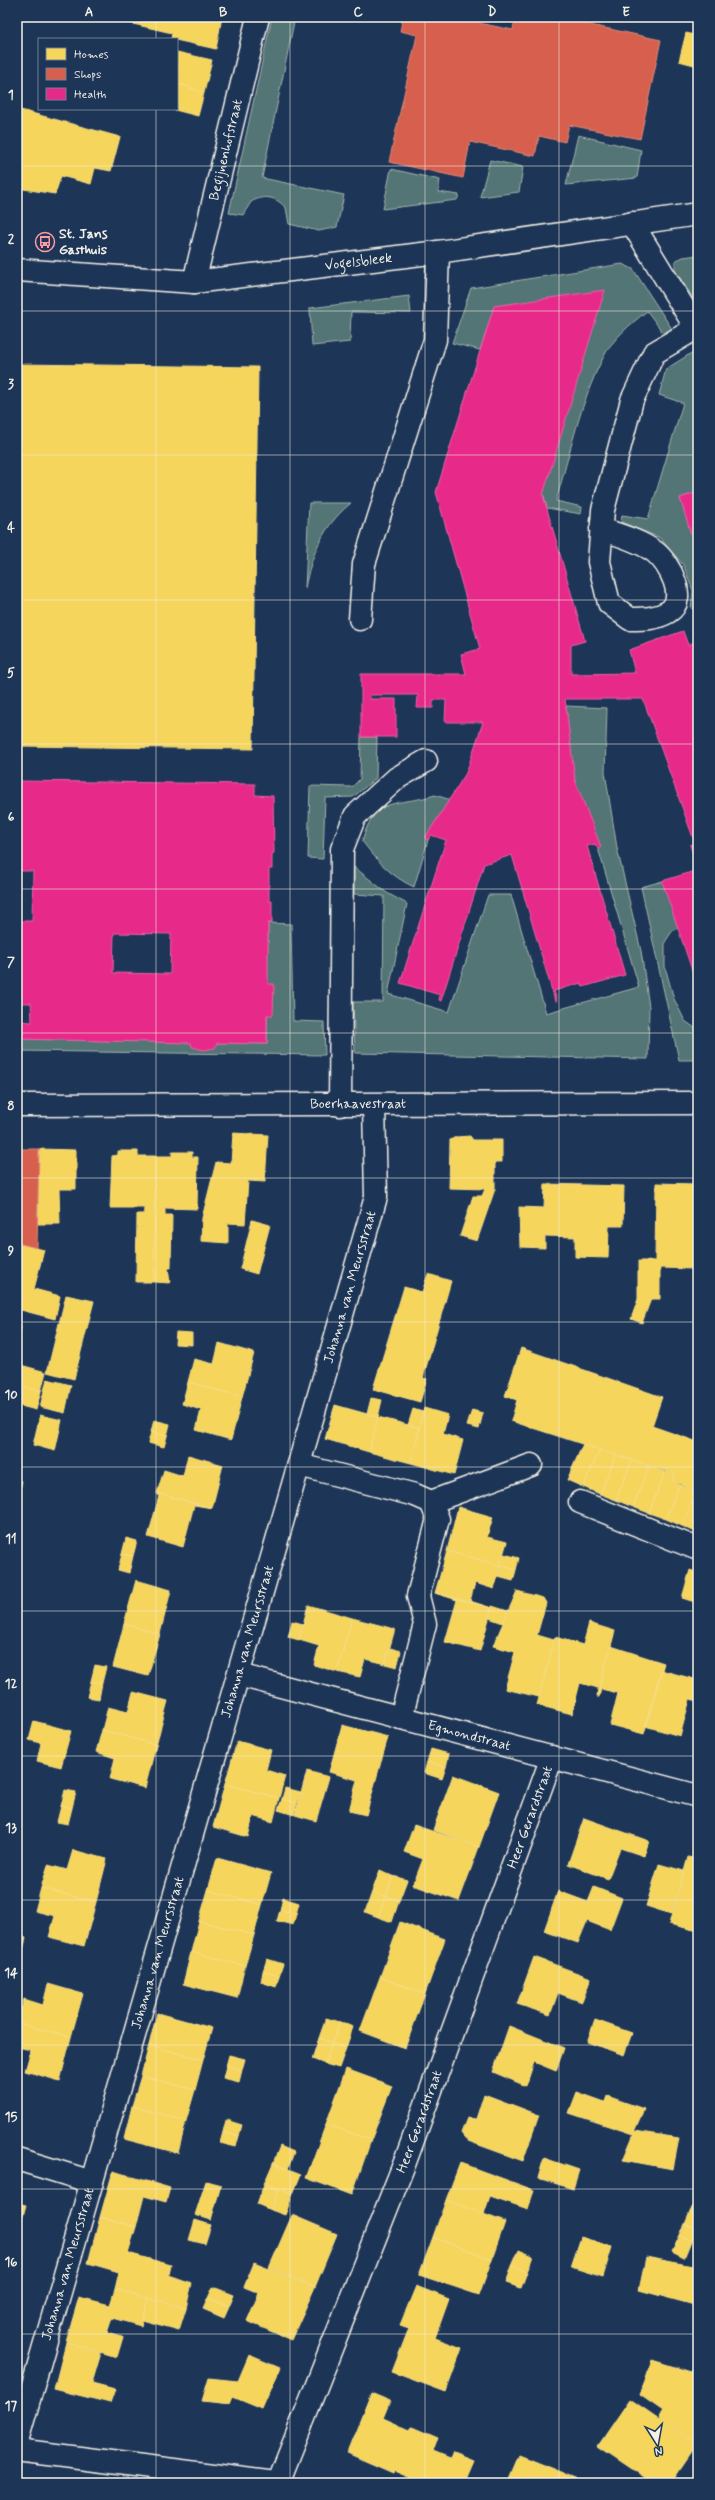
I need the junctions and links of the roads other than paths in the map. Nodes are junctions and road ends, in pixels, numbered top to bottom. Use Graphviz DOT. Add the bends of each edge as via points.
graph roads {
  1 [pos="258,17"];
  2 [pos="698,214"];
  3 [pos="632,223"];
  4 [pos="438,252"];
  5 [pos="17,270"];
  6 [pos="194,282"];
  7 [pos="697,327"];
  8 [pos="601,529"];
  9 [pos="360,619"];
  10 [pos="426,760"];
  11 [pos="698,1103"];
  12 [pos="17,1105"];
  13 [pos="340,1105"];
  14 [pos="374,1105"];
  15 [pos="531,1464"];
  16 [pos="299,1465"];
  17 [pos="431,1502"];
  18 [pos="580,1502"];
  19 [pos="698,1549"];
  20 [pos="239,1675"];
  21 [pos="401,1718"];
  22 [pos="552,1757"];
  23 [pos="698,1796"];
  24 [pos="17,2159"];
  25 [pos="92,2182"];
  26 [pos="17,2442"];
  27 [pos="17,2450"];
  28 [pos="277,2483"];
  1 -- 6 [label="street, Begijnenhofstraat"];
  2 -- 3 [label="street, Vogelsbleek"];
  3 -- 4 [label="street, Vogelsbleek"];
  3 -- 7 [label="street"];
  4 -- 6 [label="street, Vogelsbleek"];
  4 -- 9 [label="street" via="435,340 364,564"];
  5 -- 6 [label="street, Vogelsbleek"];
  7 -- 8 [label="street" via="654,353 632,400 603,510"];
  10 -- 13 [label="street" via="396,778 355,816 342,849"];
  11 -- 14 [label="street, Boerhaavestraat"];
  12 -- 13 [label="street, Boerhaavestraat"];
  13 -- 14 [label="street, Boerhaavestraat"];
  14 -- 16 [label="street, Johanna van Meursstraat" via="376,1197"];
  15 -- 17 [label="street"];
  16 -- 17 [label="street" via="415,1495"];
  16 -- 20 [label="street, Johanna van Meursstraat"];
  17 -- 21 [label="street" via="438,1519 418,1596 425,1624"];
  18 -- 19 [label="street"];
  20 -- 21 [label="street, Egmondstraat"];
  20 -- 25 [label="street, Johanna van Meursstraat"];
  21 -- 22 [label="street, Egmondstraat"];
  22 -- 23 [label="street, Egmondstraat"];
  22 -- 28 [label="street, Heer Gerardstraat" via="405,2162"];
  24 -- 25 [label="street"];
  25 -- 26 [label="street, Johanna van Meursstraat"];
  27 -- 28 [label="street"];
}
